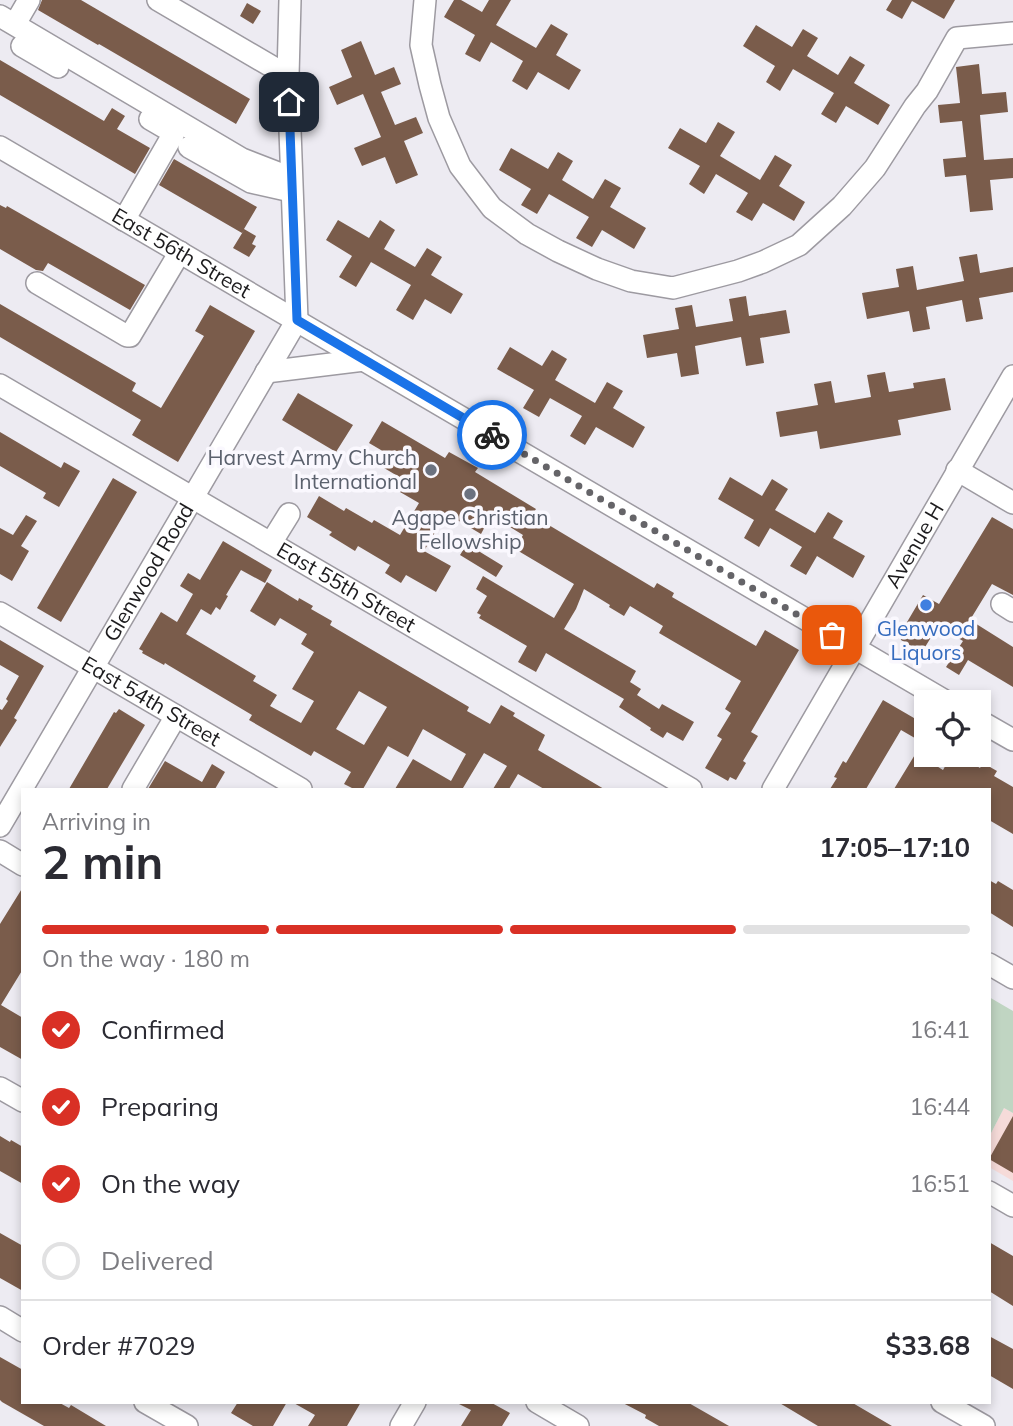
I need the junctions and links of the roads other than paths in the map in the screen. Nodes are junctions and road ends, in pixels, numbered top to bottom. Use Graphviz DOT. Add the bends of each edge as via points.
graph roads {
  1 [pos="29,0"];
  2 [pos="158,0"];
  3 [pos="290,0"];
  4 [pos="425,0"];
  5 [pos="7,20"];
  6 [pos="1013,33"];
  7 [pos="22,46"];
  8 [pos="288,76"];
  9 [pos="0,146"];
  10 [pos="189,147"];
  11 [pos="291,184"];
  12 [pos="124,220"];
  13 [pos="180,253"];
  14 [pos="37,283"];
  15 [pos="297,320"];
  16 [pos="364,360"];
  17 [pos="266,372"];
  18 [pos="1013,376"];
  19 [pos="0,385"];
  20 [pos="957,470"];
  21 [pos="193,497"];
  22 [pos="1013,503"];
  23 [pos="289,514"];
  24 [pos="271,543"];
  25 [pos="0,612"];
  26 [pos="855,648"];
  27 [pos="93,667"];
  28 [pos="927,690"];
  29 [pos="176,716"];
  30 [pos="991,727"];
  31 [pos="1013,740"];
  32 [pos="22,788"];
  33 [pos="134,788"];
  34 [pos="299,788"];
  35 [pos="689,788"];
  36 [pos="774,788"];
  37 [pos="21,790"];
  38 [pos="0,826"];
  39 [pos="0,851"];
  40 [pos="21,864"];
  41 [pos="991,965"];
  42 [pos="1013,978"];
  43 [pos="0,1088"];
  44 [pos="21,1100"];
  45 [pos="991,1193"];
  46 [pos="1013,1206"];
  47 [pos="0,1317"];
  48 [pos="21,1330"];
  49 [pos="148,1404"];
  50 [pos="414,1404"];
  51 [pos="540,1404"];
  52 [pos="946,1404"];
  53 [pos="187,1426"];
  54 [pos="401,1426"];
  55 [pos="578,1426"];
  56 [pos="984,1426"];
  1 -- 5 [label="street"];
  2 -- 8 [label="street"];
  3 -- 8 [label="street"];
  4 -- 6 [label="street" via="421,45 439,118 460,166 492,208 527,234 597,269 673,288 746,268 799,245 842,206 875,167 927,92 957,38"];
  5 -- 11 [label="street"];
  7 -- 12 [label="street" via="173,133"];
  8 -- 11 [label="street"];
  9 -- 12 [label="street, East 56th Street"];
  10 -- 11 [label="street" via="251,182"];
  11 -- 15 [label="street"];
  12 -- 13 [label="street, East 56th Street"];
  13 -- 14 [label="street" via="130,336"];
  13 -- 15 [label="street, East 56th Street"];
  15 -- 16 [label="street, East 56th Street"];
  15 -- 17 [label="street, Glenwood Road"];
  16 -- 17 [label="street"];
  16 -- 26 [label="street, East 56th Street"];
  17 -- 21 [label="street, Glenwood Road"];
  18 -- 20 [label="street, Avenue H"];
  19 -- 21 [label="street, East 55th Street"];
  20 -- 22 [label="street"];
  20 -- 26 [label="street, Avenue H"];
  21 -- 24 [label="street, East 55th Street"];
  21 -- 27 [label="street, Glenwood Road"];
  23 -- 24 [label="street"];
  24 -- 35 [label="street, East 55th Street"];
  25 -- 27 [label="street, East 54th Street"];
  26 -- 28 [label="street, East 56th Street"];
  26 -- 36 [label="street, Avenue H"];
  27 -- 29 [label="street, East 54th Street"];
  27 -- 32 [label="street, Glenwood Road"];
  29 -- 33 [label="street"];
  29 -- 34 [label="street, East 54th Street"];
  30 -- 31 [label="street"];
  37 -- 38 [label="street, Glenwood Road"];
  39 -- 40 [label="street"];
  41 -- 42 [label="street"];
  43 -- 44 [label="street"];
  45 -- 46 [label="street"];
  47 -- 48 [label="street"];
  49 -- 53 [label="street"];
  50 -- 54 [label="street"];
  51 -- 55 [label="street"];
  52 -- 56 [label="street"];
}
